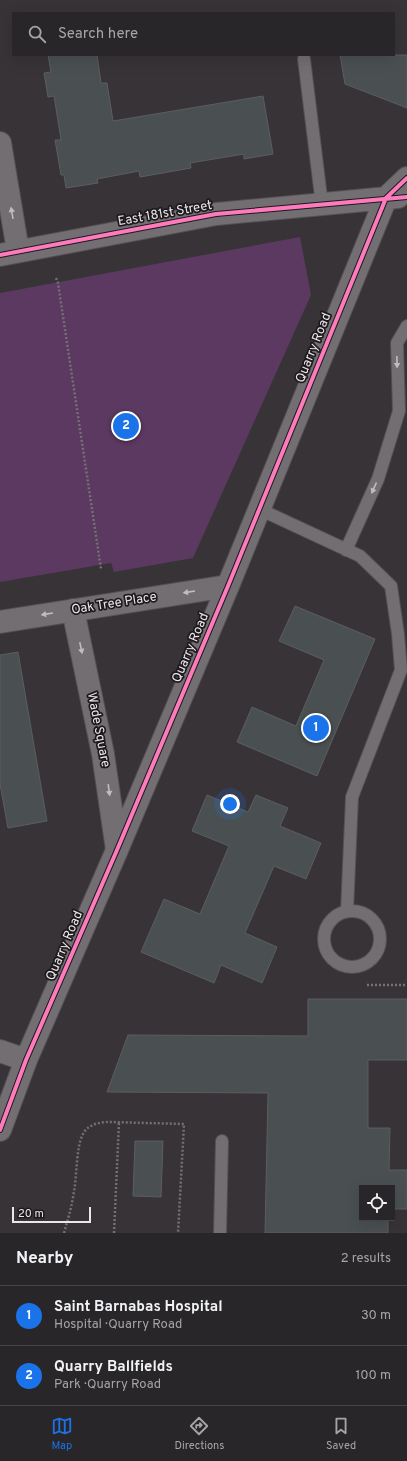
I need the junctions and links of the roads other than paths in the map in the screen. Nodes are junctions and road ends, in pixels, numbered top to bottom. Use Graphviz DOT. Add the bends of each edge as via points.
graph roads {
  1 [pos="304,59"];
  2 [pos="0,143"];
  3 [pos="407,178"];
  4 [pos="407,197"];
  5 [pos="386,198"];
  6 [pos="322,205"];
  7 [pos="9,253"];
  8 [pos="407,326"];
  9 [pos="259,510"];
  10 [pos="346,550"];
  11 [pos="228,586"];
  12 [pos="73,610"];
  13 [pos="0,622"];
  14 [pos="404,672"];
  15 [pos="117,850"];
  16 [pos="347,911"];
  17 [pos="0,1050"];
  18 [pos="26,1060"];
  19 [pos="0,1130"];
  20 [pos="222,1141"];
  21 [pos="220,1233"];
  1 -- 6 [label="lane"];
  7 -- 2 [label="street, one-way"];
  3 -- 5 [label="street, Quarry Road"];
  4 -- 5 [label="street, East 181st Street"];
  5 -- 6 [label="street, East 181st Street"];
  5 -- 9 [label="street, Quarry Road"];
  6 -- 7 [label="street, East 181st Street" via="216,214"];
  8 -- 10 [label="lane, one-way" via="397,343 399,411 378,479"];
  9 -- 10 [label="lane"];
  9 -- 11 [label="street, Quarry Road"];
  10 -- 14 [label="lane" via="360,556 391,586"];
  11 -- 12 [label="street, Oak Tree Place, one-way"];
  11 -- 15 [label="street, Quarry Road"];
  12 -- 13 [label="street, Oak Tree Place, one-way"];
  12 -- 15 [label="street, Wade Square, one-way" via="103,754"];
  14 -- 16 [label="lane" via="352,798"];
  15 -- 18 [label="street, Quarry Road"];
  16 -- 16 [label="lane" via="338,914 326,927 324,944 326,952 338,965 357,967 374,958 380,939 379,930 366,914"];
  17 -- 18 [label="street"];
  18 -- 19 [label="street, Quarry Road"];
  20 -- 21 [label="lane"];
}
